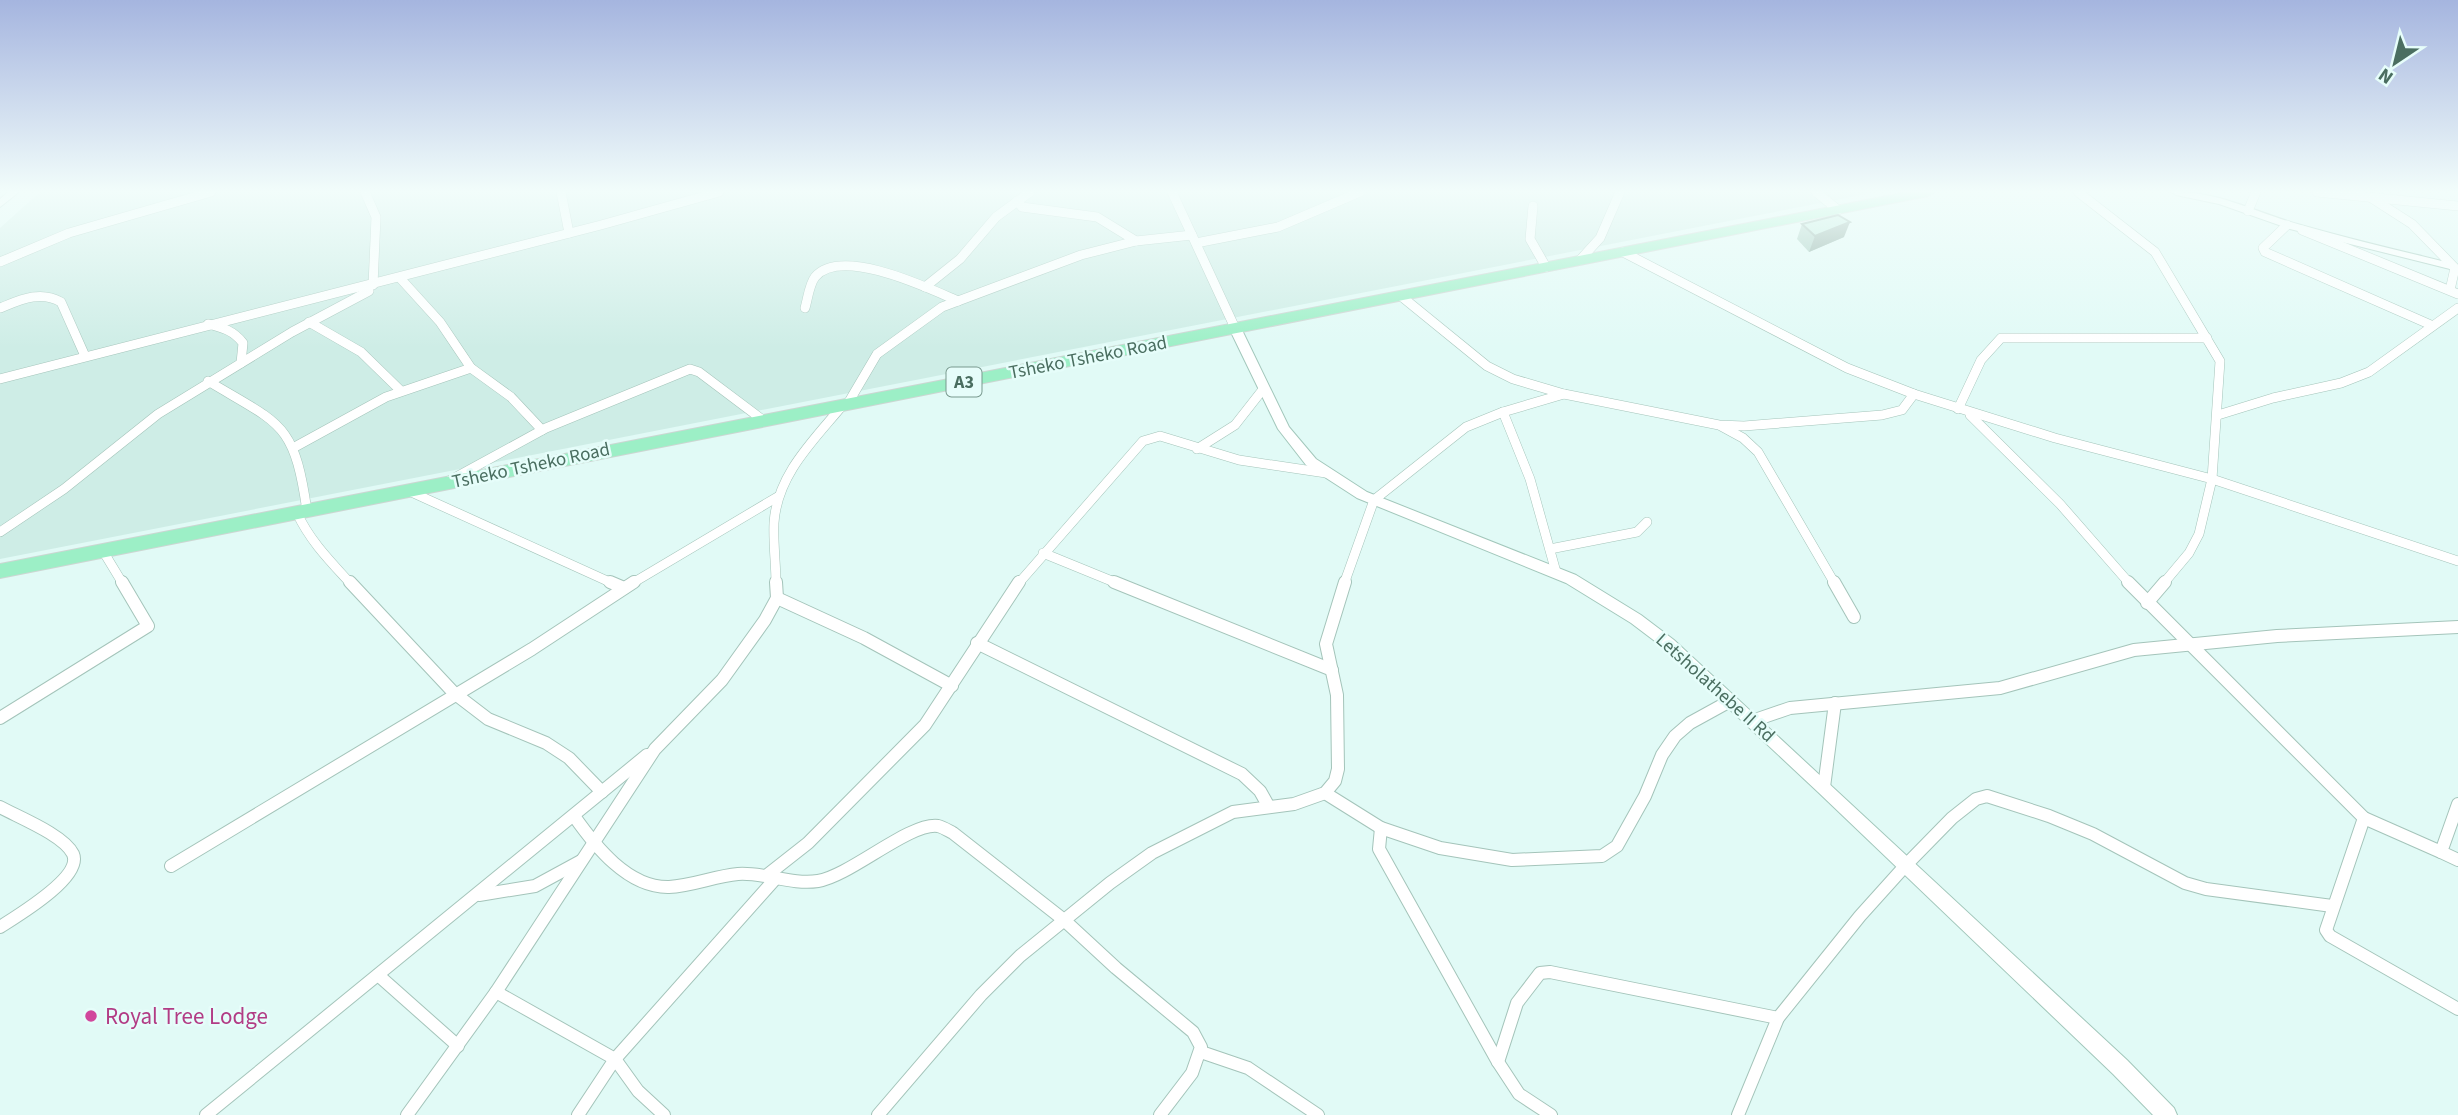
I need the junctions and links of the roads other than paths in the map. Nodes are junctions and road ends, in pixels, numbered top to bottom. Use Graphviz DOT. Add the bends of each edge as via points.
graph roads {
  1 [pos="43,244"];
  2 [pos="375,244"];
  3 [pos="528,244"];
  4 [pos="973,244"];
  5 [pos="1124,244"];
  6 [pos="1196,244"];
  7 [pos="1530,244"];
  8 [pos="1596,244"];
  9 [pos="1668,244"];
  10 [pos="2147,244"];
  11 [pos="2268,244"];
  12 [pos="2335,244"];
  13 [pos="2361,244"];
  14 [pos="2432,244"];
  15 [pos="1623,253"];
  16 [pos="1580,260"];
  17 [pos="0,262"];
  18 [pos="1546,267"];
  19 [pos="2456,268"];
  20 [pos="398,279"];
  21 [pos="373,285"];
  22 [pos="925,287"];
  23 [pos="2454,292"];
  24 [pos="1401,296"];
  25 [pos="958,302"];
  26 [pos="805,307"];
  27 [pos="0,308"];
  28 [pos="2458,308"];
  29 [pos="309,322"];
  30 [pos="206,324"];
  31 [pos="2431,326"];
  32 [pos="1235,328"];
  33 [pos="2207,338"];
  34 [pos="85,356"];
  35 [pos="241,363"];
  36 [pos="471,368"];
  37 [pos="0,379"];
  38 [pos="208,381"];
  39 [pos="1264,388"];
  40 [pos="401,391"];
  41 [pos="1564,394"];
  42 [pos="1914,394"];
  43 [pos="844,406"];
  44 [pos="1963,411"];
  45 [pos="1503,412"];
  46 [pos="2218,415"];
  47 [pos="764,421"];
  48 [pos="1719,425"];
  49 [pos="542,430"];
  50 [pos="293,448"];
  51 [pos="1197,449"];
  52 [pos="1326,474"];
  53 [pos="2212,479"];
  54 [pos="444,484"];
  55 [pos="409,491"];
  56 [pos="779,496"];
  57 [pos="1374,500"];
  58 [pos="302,512"];
  59 [pos="1647,522"];
  60 [pos="0,532"];
  61 [pos="1550,549"];
  62 [pos="103,551"];
  63 [pos="1042,553"];
  64 [pos="2456,562"];
  65 [pos="0,571"];
  66 [pos="1556,572"];
  67 [pos="624,588"];
  68 [pos="777,598"];
  69 [pos="2147,603"];
  70 [pos="1854,617"];
  71 [pos="2458,627"];
  72 [pos="977,643"];
  73 [pos="2193,645"];
  74 [pos="1332,670"];
  75 [pos="953,686"];
  76 [pos="454,693"];
  77 [pos="1730,701"];
  78 [pos="1835,703"];
  79 [pos="0,718"];
  80 [pos="1752,721"];
  81 [pos="655,749"];
  82 [pos="1824,787"];
  83 [pos="602,792"];
  84 [pos="1325,793"];
  85 [pos="2458,804"];
  86 [pos="0,807"];
  87 [pos="1269,807"];
  88 [pos="575,817"];
  89 [pos="2364,818"];
  90 [pos="1381,828"];
  91 [pos="594,844"];
  92 [pos="2441,852"];
  93 [pos="586,857"];
  94 [pos="2458,860"];
  95 [pos="170,866"];
  96 [pos="1905,866"];
  97 [pos="771,877"];
  98 [pos="477,895"];
  99 [pos="2332,906"];
  100 [pos="1064,920"];
  101 [pos="0,927"];
  102 [pos="378,975"];
  103 [pos="496,992"];
  104 [pos="2458,1009"];
  105 [pos="1778,1018"];
  106 [pos="458,1046"];
  107 [pos="1201,1052"];
  108 [pos="615,1059"];
  109 [pos="1499,1062"];
  110 [pos="206,1115"];
  111 [pos="407,1115"];
  112 [pos="578,1115"];
  113 [pos="664,1115"];
  114 [pos="878,1115"];
  115 [pos="1160,1115"];
  116 [pos="1318,1115"];
  117 [pos="1551,1115"];
  118 [pos="1738,1115"];
  119 [pos="2167,1115"];
  1 -- 17 [label="street"];
  2 -- 21 [label="street"];
  3 -- 20 [label="street"];
  4 -- 22 [label="street"];
  5 -- 25 [label="street" via="1081,255"];
  6 -- 32 [label="street"];
  7 -- 18 [label="street"];
  8 -- 16 [label="street"];
  9 -- 15 [label="highway, Tsheko Tsheko Road / A3"];
  10 -- 33 [label="street"];
  11 -- 31 [label="street" via="2265,252"];
  12 -- 23 [label="street"];
  13 -- 19 [label="street"];
  14 -- 19 [label="street"];
  15 -- 16 [label="highway, Tsheko Tsheko Road / A3"];
  15 -- 42 [label="street" via="1847,368"];
  16 -- 18 [label="highway, Tsheko Tsheko Road / A3"];
  18 -- 24 [label="highway, Tsheko Tsheko Road / A3"];
  19 -- 23 [label="street"];
  20 -- 21 [label="street"];
  20 -- 29 [label="street"];
  20 -- 36 [label="street" via="440,322"];
  21 -- 30 [label="street"];
  22 -- 25 [label="street"];
  22 -- 26 [label="street" via="901,276 831,268 816,276"];
  24 -- 32 [label="highway, Tsheko Tsheko Road / A3"];
  24 -- 41 [label="street" via="1487,366"];
  25 -- 43 [label="street" via="924,318 884,348"];
  27 -- 34 [label="street" via="35,297 57,299"];
  28 -- 31 [label="street"];
  29 -- 35 [label="street"];
  29 -- 40 [label="street" via="361,352"];
  30 -- 34 [label="street"];
  30 -- 35 [label="street" via="237,336 243,343"];
  31 -- 46 [label="street" via="2369,372"];
  32 -- 39 [label="street, Letsholathebe II Rd"];
  32 -- 43 [label="highway, Tsheko Tsheko Road / A3"];
  33 -- 44 [label="street" via="2001,338 1983,358"];
  33 -- 46 [label="street" via="2220,361"];
  34 -- 37 [label="street"];
  35 -- 38 [label="street"];
  36 -- 40 [label="street"];
  36 -- 49 [label="street" via="511,397"];
  38 -- 50 [label="street" via="271,418"];
  38 -- 60 [label="street"];
  39 -- 51 [label="street" via="1235,425"];
  39 -- 52 [label="street, Letsholathebe II Rd" via="1284,429"];
  40 -- 50 [label="street"];
  41 -- 45 [label="street"];
  41 -- 48 [label="street"];
  42 -- 44 [label="street"];
  42 -- 48 [label="street" via="1902,410 1882,415"];
  43 -- 47 [label="highway, Tsheko Tsheko Road / A3"];
  43 -- 56 [label="street" via="797,460"];
  44 -- 53 [label="street"];
  44 -- 69 [label="street" via="2060,504"];
  45 -- 57 [label="street" via="1447,439"];
  45 -- 61 [label="street" via="1530,479"];
  46 -- 53 [label="street"];
  47 -- 49 [label="street" via="694,369"];
  47 -- 54 [label="highway, Tsheko Tsheko Road / A3"];
  48 -- 70 [label="street" via="1758,452"];
  49 -- 54 [label="street"];
  50 -- 58 [label="street" via="301,470"];
  51 -- 52 [label="street" via="1245,462"];
  51 -- 63 [label="street" via="1150,436"];
  52 -- 57 [label="street, Letsholathebe II Rd"];
  53 -- 64 [label="street"];
  53 -- 69 [label="street" via="2196,543"];
  54 -- 55 [label="highway, Tsheko Tsheko Road / A3"];
  55 -- 58 [label="highway, Tsheko Tsheko Road / A3"];
  55 -- 67 [label="street"];
  56 -- 67 [label="street"];
  56 -- 68 [label="street" via="774,522"];
  57 -- 66 [label="street, Letsholathebe II Rd"];
  57 -- 74 [label="street" via="1328,634"];
  58 -- 62 [label="highway, Tsheko Tsheko Road / A3"];
  58 -- 76 [label="street" via="305,531 318,548"];
  59 -- 61 [label="street" via="1637,532"];
  61 -- 66 [label="street"];
  62 -- 65 [label="highway, Tsheko Tsheko Road / A3"];
  62 -- 79 [label="street" via="148,626"];
  63 -- 72 [label="street"];
  63 -- 74 [label="street"];
  66 -- 77 [label="street, Letsholathebe II Rd" via="1608,600 1669,644"];
  67 -- 76 [label="street" via="540,644"];
  68 -- 75 [label="street"];
  68 -- 81 [label="street" via="722,680"];
  69 -- 73 [label="street"];
  71 -- 73 [label="street"];
  72 -- 75 [label="street"];
  72 -- 87 [label="street" via="1242,774"];
  73 -- 78 [label="street" via="2122,652 2000,688"];
  73 -- 89 [label="street"];
  74 -- 84 [label="street" via="1338,769"];
  75 -- 97 [label="street" via="925,725 871,782"];
  76 -- 83 [label="street" via="488,719 546,743 569,758"];
  76 -- 95 [label="street"];
  77 -- 80 [label="street, Letsholathebe II Rd"];
  77 -- 90 [label="street" via="1675,736 1617,846 1602,856 1512,860 1440,848"];
  78 -- 80 [label="street" via="1779,710"];
  78 -- 82 [label="street"];
  80 -- 82 [label="street, Letsholathebe II Rd"];
  81 -- 83 [label="street"];
  81 -- 91 [label="street"];
  82 -- 96 [label="street, Letsholathebe II Rd"];
  83 -- 88 [label="street"];
  84 -- 87 [label="street"];
  84 -- 90 [label="street"];
  85 -- 92 [label="street"];
  86 -- 101 [label="street" via="64,844 75,860 62,882"];
  87 -- 100 [label="street" via="1233,813 1198,828 1142,861"];
  88 -- 91 [label="street"];
  88 -- 98 [label="street"];
  89 -- 92 [label="street"];
  89 -- 99 [label="street"];
  90 -- 109 [label="street" via="1379,849"];
  91 -- 93 [label="street"];
  91 -- 97 [label="street" via="620,867 655,886 740,874"];
  92 -- 94 [label="street"];
  93 -- 98 [label="street" via="535,886"];
  93 -- 103 [label="street"];
  96 -- 99 [label="street" via="1952,818 1987,796 2093,834 2185,883"];
  96 -- 105 [label="street"];
  96 -- 119 [label="street, Letsholathebe II Rd"];
  97 -- 100 [label="street" via="819,881 915,831 938,826"];
  97 -- 108 [label="street"];
  98 -- 102 [label="street"];
  99 -- 104 [label="street" via="2326,926 2330,936"];
  100 -- 107 [label="street" via="1193,1032"];
  100 -- 114 [label="street" via="981,995"];
  102 -- 106 [label="street"];
  102 -- 110 [label="street"];
  103 -- 106 [label="street"];
  103 -- 108 [label="street"];
  105 -- 109 [label="street" via="1540,973 1517,998"];
  105 -- 118 [label="street"];
  106 -- 111 [label="street"];
  107 -- 115 [label="street" via="1192,1074"];
  107 -- 116 [label="street" via="1238,1062"];
  108 -- 112 [label="street"];
  108 -- 113 [label="street" via="638,1091"];
  109 -- 117 [label="street" via="1519,1094"];
}
